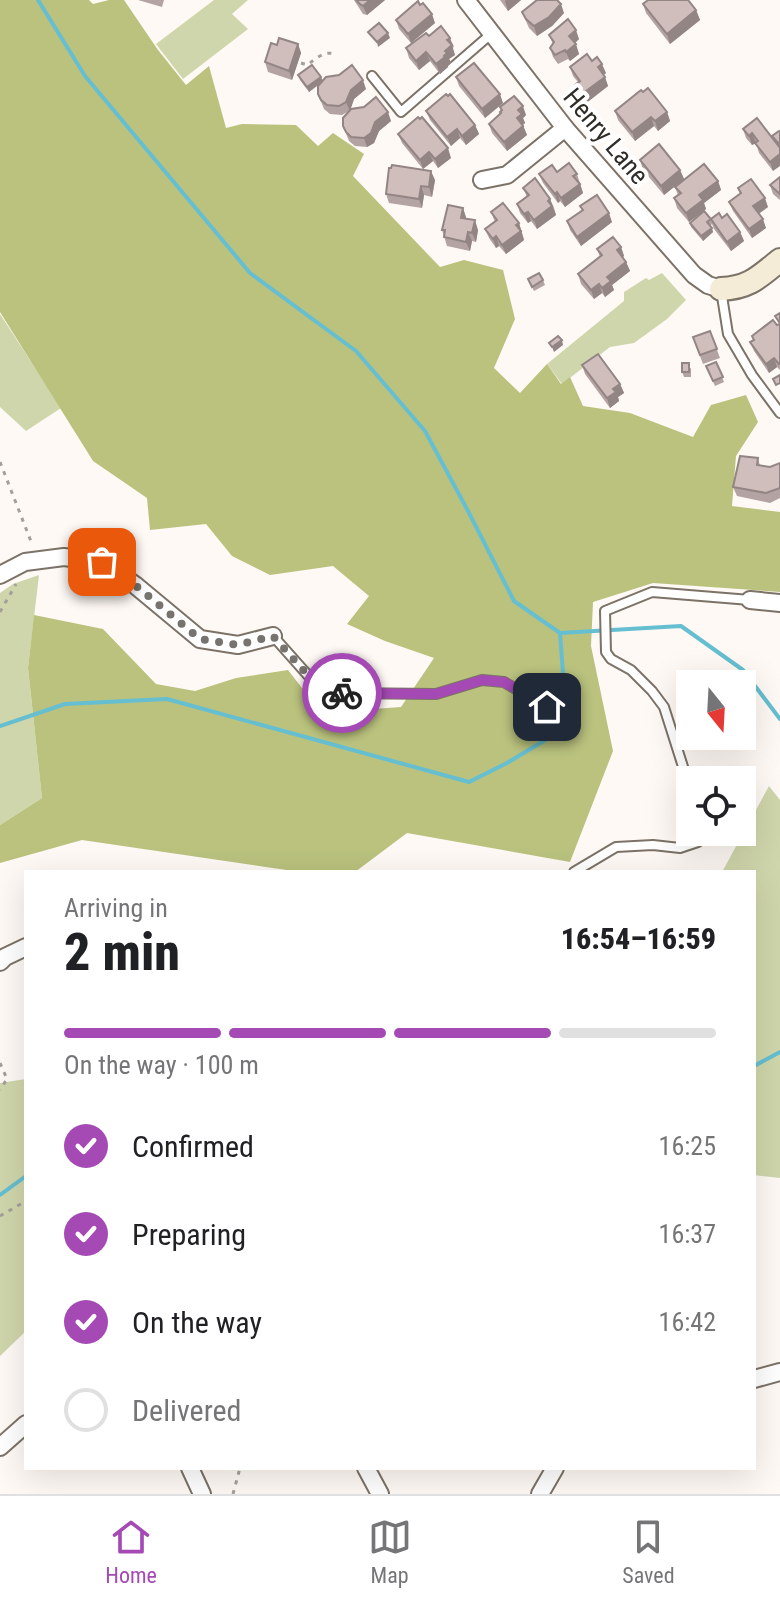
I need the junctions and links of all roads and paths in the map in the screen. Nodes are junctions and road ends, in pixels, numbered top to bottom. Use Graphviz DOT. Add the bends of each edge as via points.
graph roads {
  1 [pos="466,0"];
  2 [pos="492,33"];
  3 [pos="337,55"];
  4 [pos="301,63"];
  5 [pos="372,76"];
  6 [pos="565,128"];
  7 [pos="482,180"];
  8 [pos="780,260"];
  9 [pos="721,289"];
  10 [pos="780,413"];
  11 [pos="0,462"];
  12 [pos="25,562"];
  13 [pos="0,575"];
  14 [pos="750,600"];
  15 [pos="780,603"];
  16 [pos="0,612"];
  17 [pos="273,636"];
  18 [pos="547,707"];
  19 [pos="683,766"];
  20 [pos="686,846"];
  21 [pos="577,870"];
  22 [pos="24,948"];
  23 [pos="0,962"];
  24 [pos="0,1063"];
  25 [pos="0,1090"];
  26 [pos="24,1202"];
  27 [pos="0,1216"];
  28 [pos="780,1372"];
  29 [pos="756,1378"];
  30 [pos="24,1426"];
  31 [pos="0,1447"];
  32 [pos="191,1470"];
  33 [pos="239,1470"];
  34 [pos="367,1470"];
  35 [pos="554,1470"];
  36 [pos="202,1494"];
  37 [pos="233,1494"];
  38 [pos="380,1494"];
  39 [pos="540,1494"];
  1 -- 2 [label="street, Henry Lane"];
  2 -- 5 [label="lane" via="401,112"];
  2 -- 6 [label="street, Henry Lane"];
  3 -- 4 [label="path"];
  6 -- 7 [label="street" via="507,175"];
  6 -- 9 [label="street, Henry Lane" via="694,275"];
  8 -- 9 [label="street" via="754,282"];
  9 -- 10 [label="lane" via="728,334"];
  11 -- 12 [label="path" via="33,544"];
  12 -- 13 [label="street"];
  12 -- 16 [label="path"];
  12 -- 17 [label="street" via="64,557 102,562 200,639 238,645"];
  14 -- 15 [label="street"];
  14 -- 19 [label="lane" via="652,592 605,611 606,652 631,670 664,707"];
  17 -- 18 [label="lane" via="313,681 340,693 436,694 482,680 504,682"];
  20 -- 21 [label="lane" via="616,847"];
  22 -- 23 [label="street"];
  24 -- 25 [label="path" via="7,1079"];
  26 -- 27 [label="path"];
  28 -- 29 [label="street"];
  30 -- 31 [label="street"];
  32 -- 36 [label="street"];
  33 -- 37 [label="path"];
  34 -- 38 [label="street"];
  35 -- 39 [label="street"];
}
